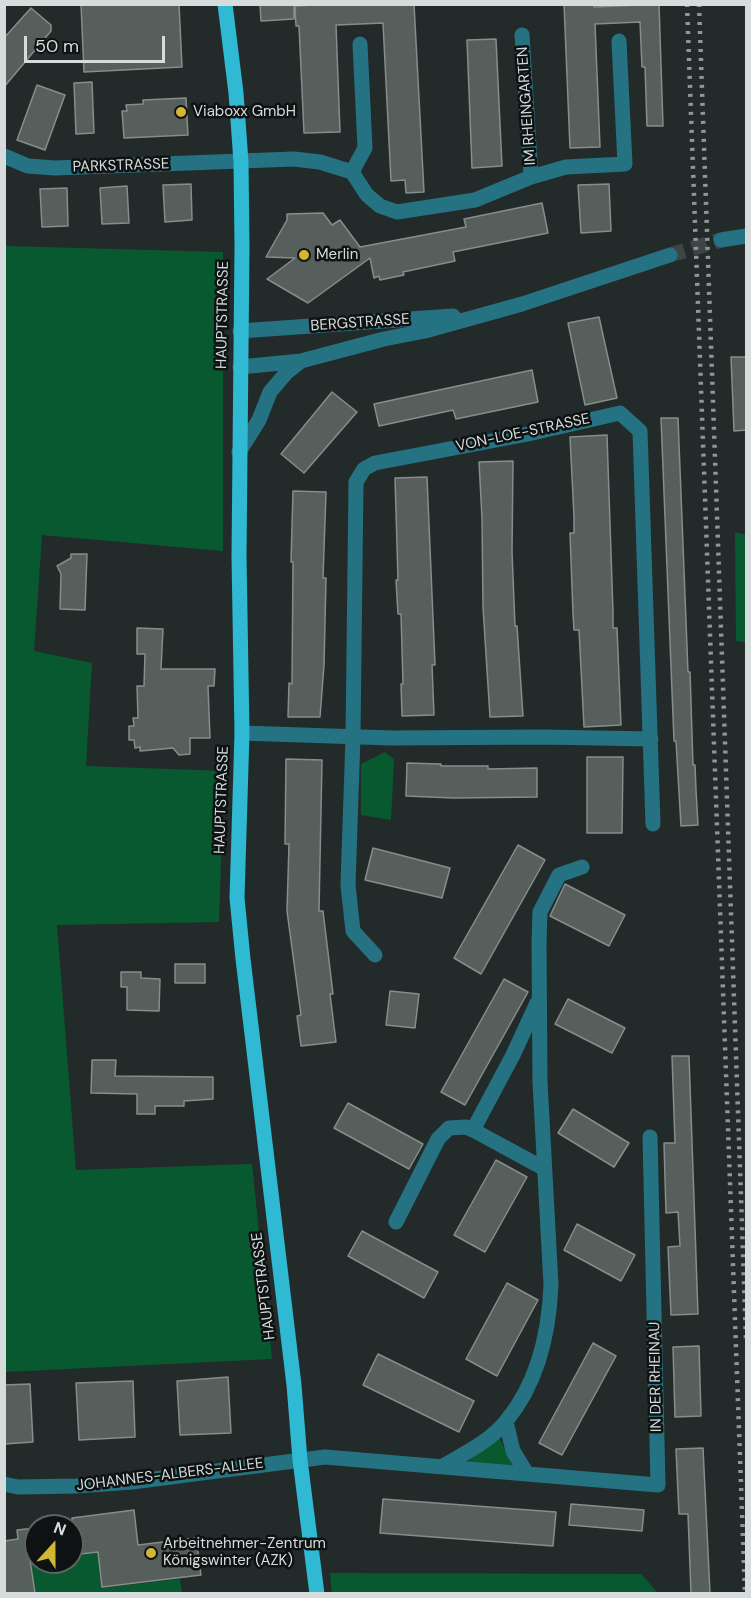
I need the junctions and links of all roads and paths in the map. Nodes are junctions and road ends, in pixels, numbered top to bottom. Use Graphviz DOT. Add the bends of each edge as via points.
graph roads {
  1 [pos="225,4"];
  2 [pos="522,35"];
  3 [pos="619,41"];
  4 [pos="360,44"];
  5 [pos="4,156"];
  6 [pos="241,162"];
  7 [pos="352,172"];
  8 [pos="531,177"];
  9 [pos="747,236"];
  10 [pos="721,240"];
  11 [pos="670,255"];
  12 [pos="480,314"];
  13 [pos="240,331"];
  14 [pos="301,362"];
  15 [pos="240,367"];
  16 [pos="239,452"];
  17 [pos="242,733"];
  18 [pos="353,737"];
  19 [pos="651,739"];
  20 [pos="653,824"];
  21 [pos="582,867"];
  22 [pos="375,955"];
  23 [pos="539,998"];
  24 [pos="473,1130"];
  25 [pos="650,1137"];
  26 [pos="543,1168"];
  27 [pos="396,1222"];
  28 [pos="506,1422"];
  29 [pos="300,1460"];
  30 [pos="443,1466"];
  31 [pos="527,1474"];
  32 [pos="4,1484"];
  33 [pos="317,1593"];
  1 -- 6 [label="main road, HAUPTSTRASSE"];
  2 -- 8 [label="street, IM RHEINGARTEN"];
  3 -- 8 [label="street, IM RHEINGARTEN" via="625,164 566,167"];
  4 -- 7 [label="street" via="365,148"];
  5 -- 6 [label="street, PARKSTRASSE" via="28,166 55,168"];
  6 -- 7 [label="street" via="294,159"];
  6 -- 13 [label="main road, HAUPTSTRASSE"];
  7 -- 8 [label="street, IM RHEINGARTEN" via="367,195 380,206 397,212 475,200"];
  9 -- 10 [label="street"];
  11 -- 12 [label="street, BERGSTRASSE"];
  12 -- 13 [label="street, BERGSTRASSE"];
  12 -- 14 [label="street, BERGSTRASSE"];
  13 -- 15 [label="main road, HAUPTSTRASSE"];
  14 -- 15 [label="street, BERGSTRASSE"];
  14 -- 16 [label="street, BERGSTRASSE" via="270,392 259,420"];
  15 -- 16 [label="main road, HAUPTSTRASSE"];
  16 -- 17 [label="main road, HAUPTSTRASSE"];
  17 -- 18 [label="street"];
  17 -- 29 [label="main road, HAUPTSTRASSE" via="237,898"];
  18 -- 19 [label="street"];
  18 -- 19 [label="street, VON-LOE-STRASSE" via="356,482 364,469 375,463 620,413 640,431"];
  18 -- 22 [label="street, VON-LOE-STRASSE" via="348,885 353,931"];
  19 -- 20 [label="street, VON-LOE-STRASSE"];
  21 -- 23 [label="street" via="560,875 540,912"];
  23 -- 24 [label="street"];
  23 -- 26 [label="street"];
  24 -- 26 [label="street"];
  24 -- 27 [label="street" via="449,1128 438,1139"];
  25 -- 31 [label="street, IN DER RHEINAU" via="658,1485"];
  26 -- 28 [label="street" via="551,1307 542,1353 528,1388"];
  28 -- 30 [label="street" via="477,1447"];
  28 -- 31 [label="street" via="513,1451"];
  29 -- 30 [label="street, IN DER RHEINAU" via="325,1457"];
  29 -- 32 [label="street, JOHANNES-ALBERS-ALLEE" via="110,1484"];
  29 -- 33 [label="main road, HAUPTSTRASSE"];
  30 -- 31 [label="street, IN DER RHEINAU"];
}
